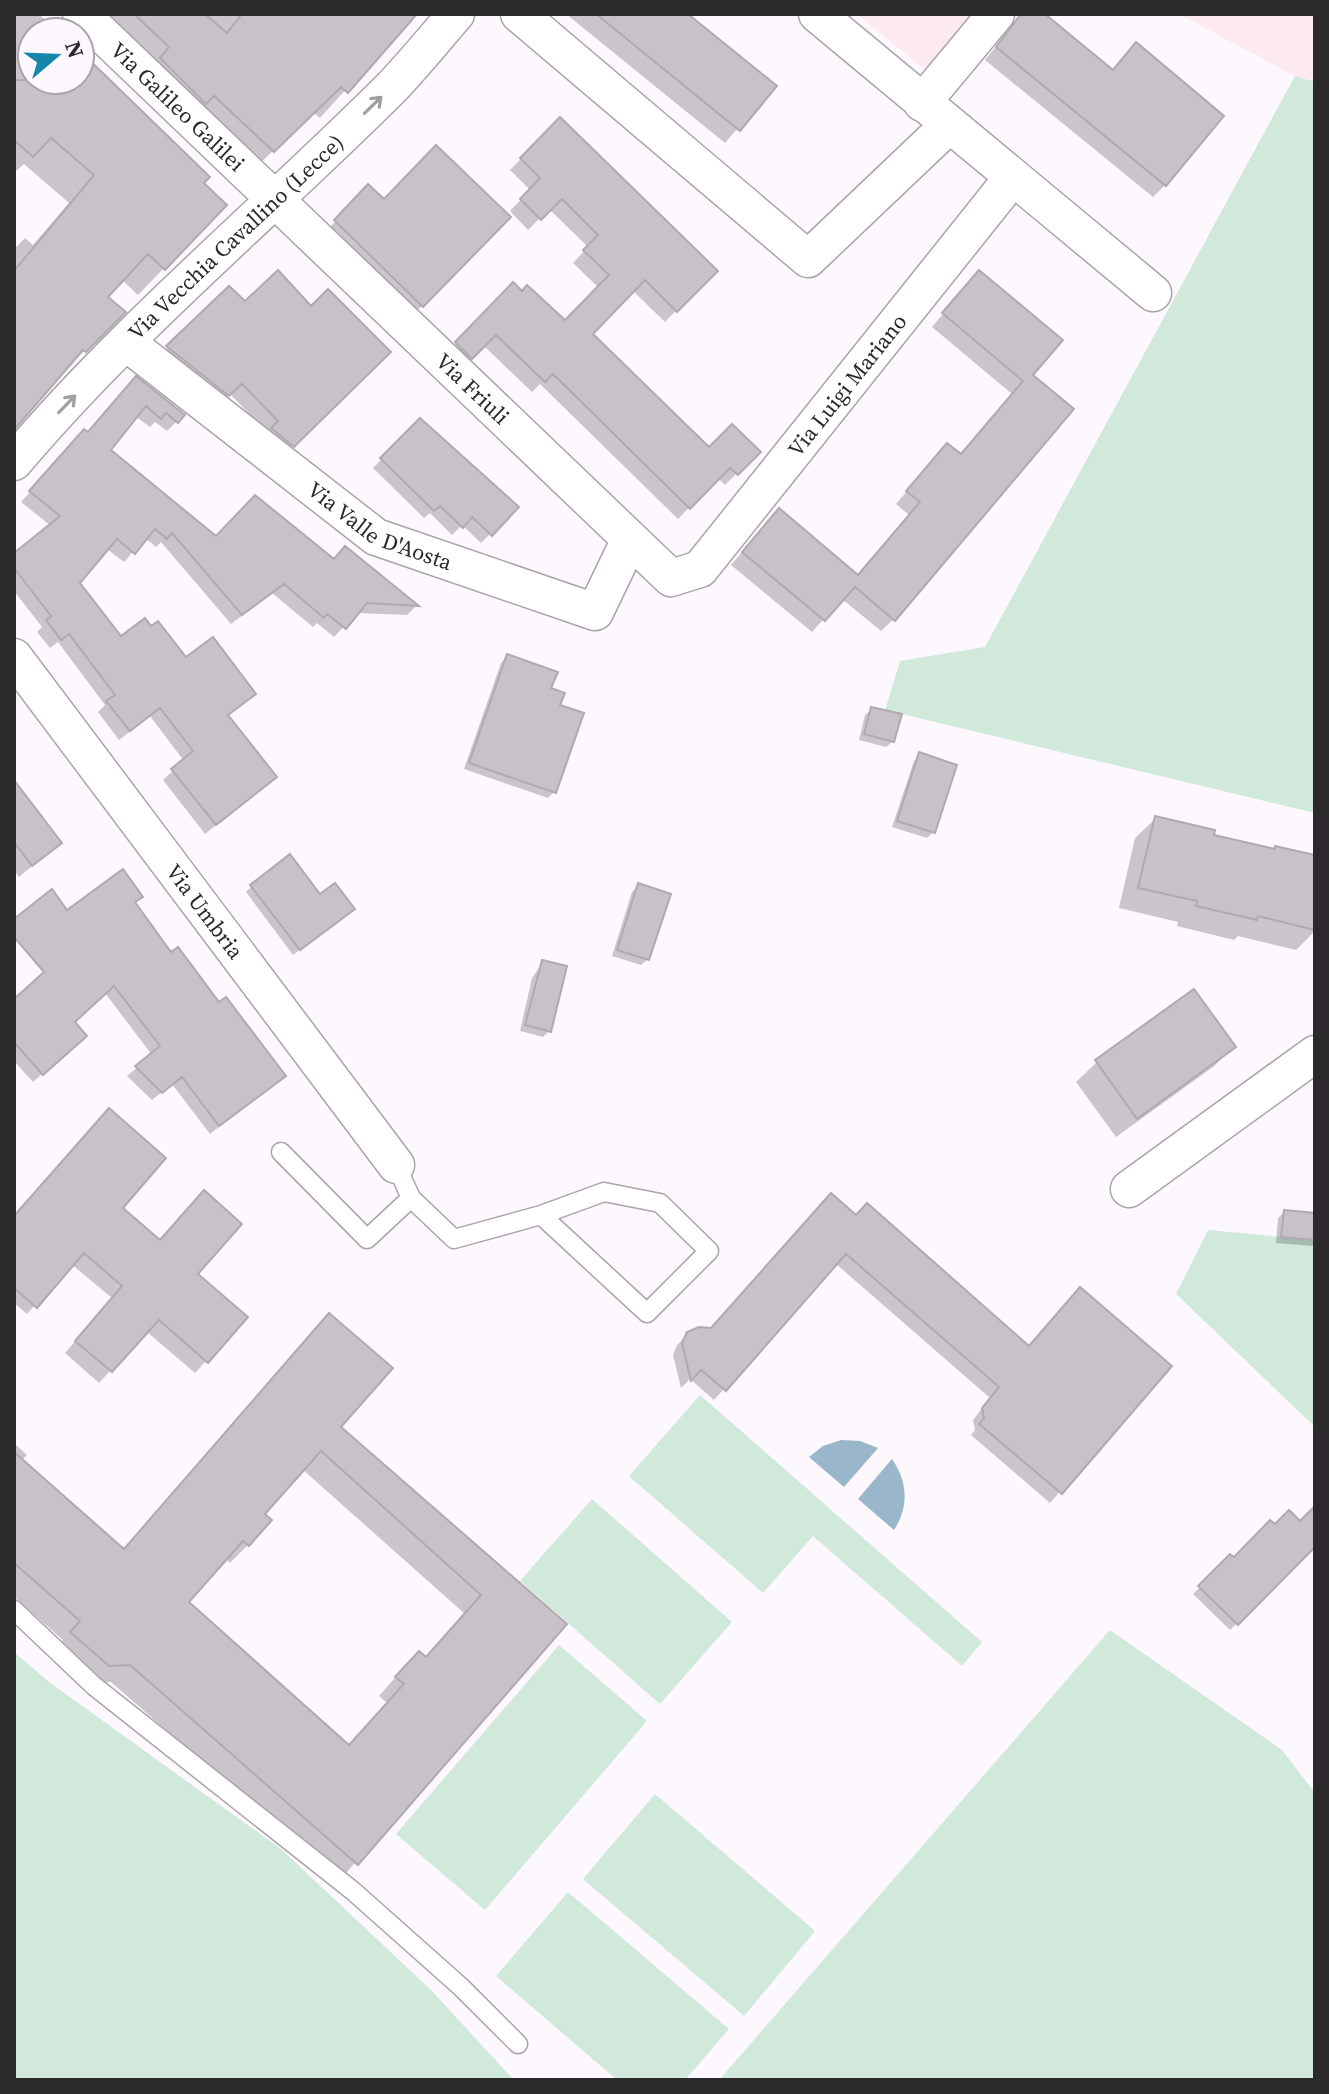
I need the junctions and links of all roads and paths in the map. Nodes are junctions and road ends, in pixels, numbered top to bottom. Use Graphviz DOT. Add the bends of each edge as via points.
graph roads {
  1 [pos="81,14"];
  2 [pos="456,14"];
  3 [pos="519,14"];
  4 [pos="817,14"];
  5 [pos="996,14"];
  6 [pos="935,114"];
  7 [pos="1013,177"];
  8 [pos="274,201"];
  9 [pos="1153,293"];
  10 [pos="127,343"];
  11 [pos="14,462"];
  12 [pos="630,539"];
  13 [pos="671,578"];
  14 [pos="14,657"];
  15 [pos="1315,1054"];
  16 [pos="281,1152"];
  17 [pos="396,1165"];
  18 [pos="1129,1189"];
  19 [pos="411,1198"];
  20 [pos="541,1215"];
  21 [pos="14,1610"];
  22 [pos="518,2044"];
  1 -- 8 [label="street, Via Galileo Galilei"];
  8 -- 2 [label="street, Via Vecchia Cavallino (Lecce), one-way" via="394,85"];
  3 -- 6 [label="street" via="808,259"];
  4 -- 6 [label="street"];
  5 -- 6 [label="street"];
  6 -- 7 [label="street"];
  7 -- 9 [label="street"];
  7 -- 13 [label="street, Via Luigi Mariano" via="700,569"];
  8 -- 10 [label="street, Via Vecchia Cavallino (Lecce)"];
  8 -- 12 [label="street, Via Friuli"];
  11 -- 10 [label="street, Via Vecchia Cavallino (Lecce), one-way"];
  10 -- 12 [label="street, Via Valle D'Aosta" via="376,537 595,612"];
  12 -- 13 [label="street, Via Friuli"];
  14 -- 17 [label="street, Via Umbria"];
  15 -- 18 [label="street"];
  16 -- 19 [label="lane" via="367,1239"];
  17 -- 19 [label="lane"];
  19 -- 20 [label="lane" via="454,1239"];
  20 -- 20 [label="lane" via="604,1192 660,1203 709,1251 647,1313"];
  21 -- 22 [label="lane" via="94,1686 353,1891"];
}
